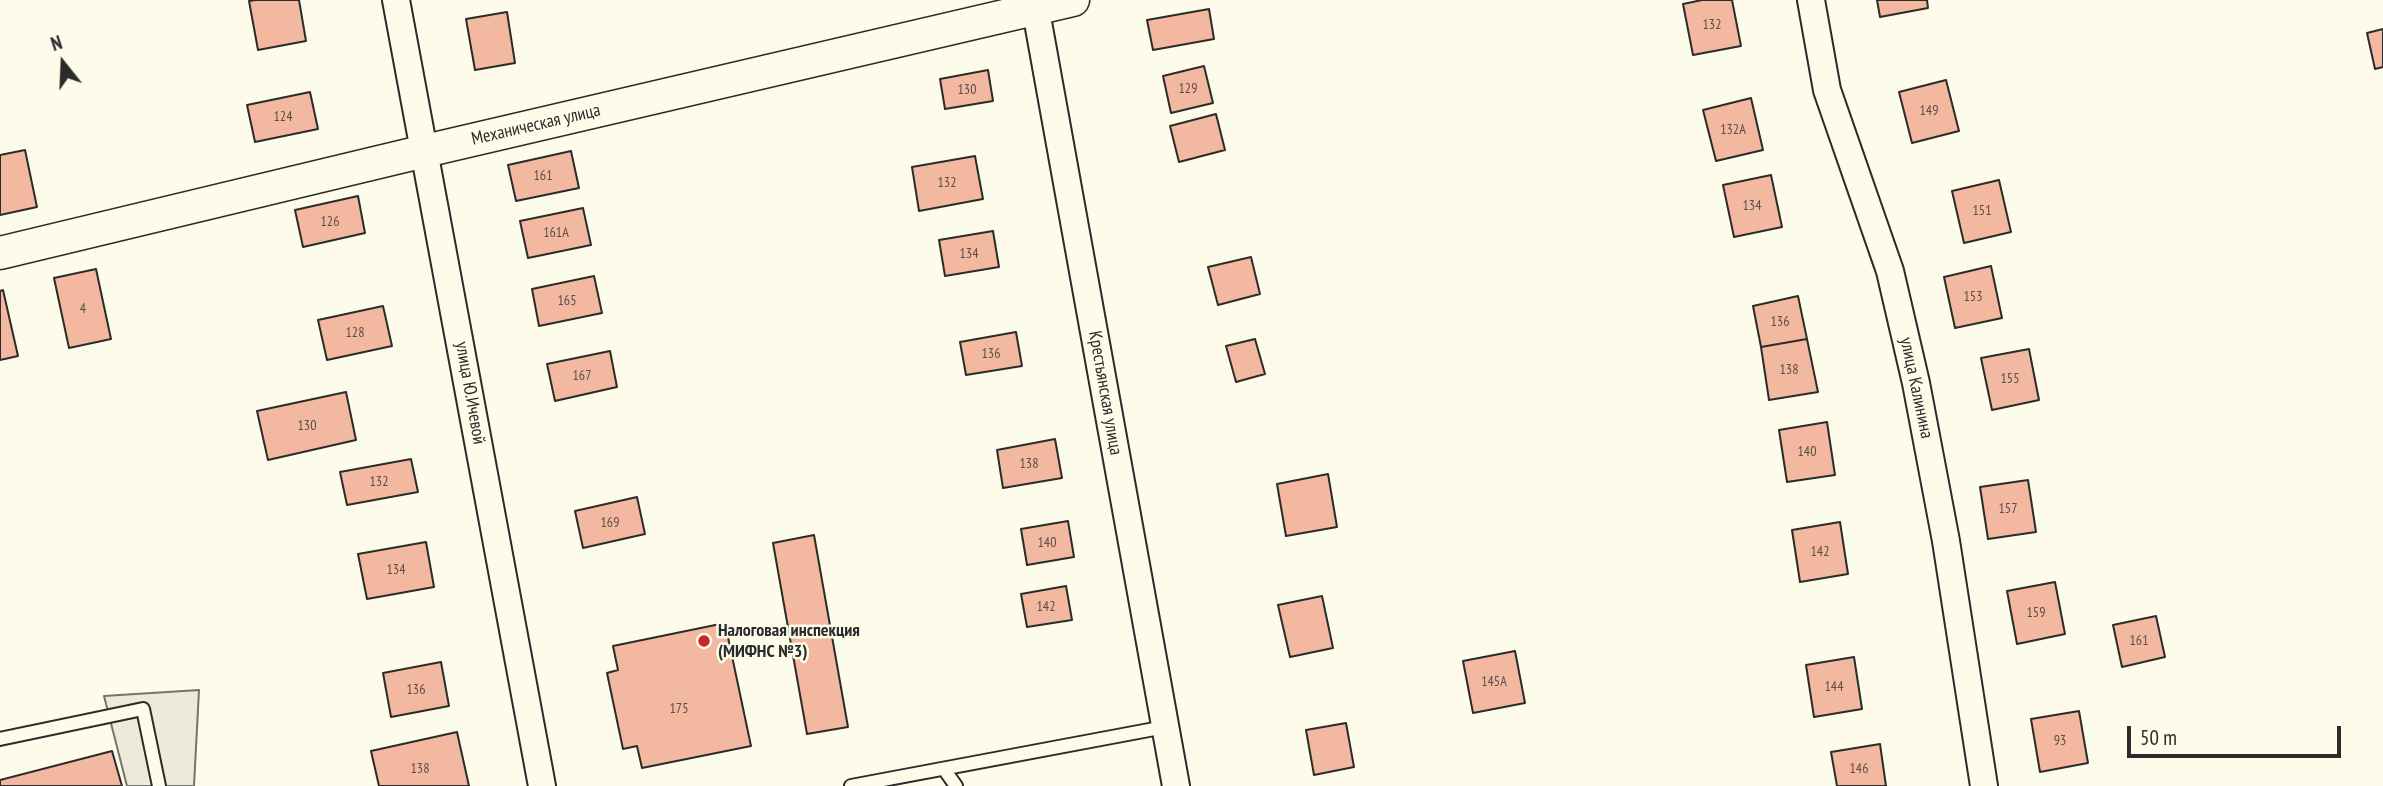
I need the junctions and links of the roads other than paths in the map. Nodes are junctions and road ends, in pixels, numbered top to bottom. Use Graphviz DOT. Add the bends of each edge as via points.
graph roads {
  1 [pos="396,0"];
  2 [pos="1073,0"];
  3 [pos="1811,0"];
  4 [pos="1035,4"];
  5 [pos="425,151"];
  6 [pos="0,253"];
  7 [pos="1165,727"];
  8 [pos="0,739"];
  9 [pos="944,769"];
  10 [pos="159,786"];
  11 [pos="542,786"];
  12 [pos="851,786"];
  13 [pos="956,786"];
  14 [pos="1176,786"];
  15 [pos="1984,786"];
  1 -- 5 [label="street, улица Ю.Ичевой"];
  2 -- 4 [label="street, Механическая улица"];
  3 -- 15 [label="street, улица Калинина" via="1827,90 1890,271 1916,383 1947,541"];
  4 -- 5 [label="street, Механическая улица"];
  4 -- 7 [label="street, Крестьянская улица"];
  5 -- 6 [label="street, Механическая улица"];
  5 -- 11 [label="street, улица Ю.Ичевой"];
  7 -- 9 [label="lane"];
  7 -- 14 [label="street, Крестьянская улица"];
  8 -- 10 [label="lane" via="143,709"];
  9 -- 12 [label="lane"];
  9 -- 13 [label="lane"];
}
